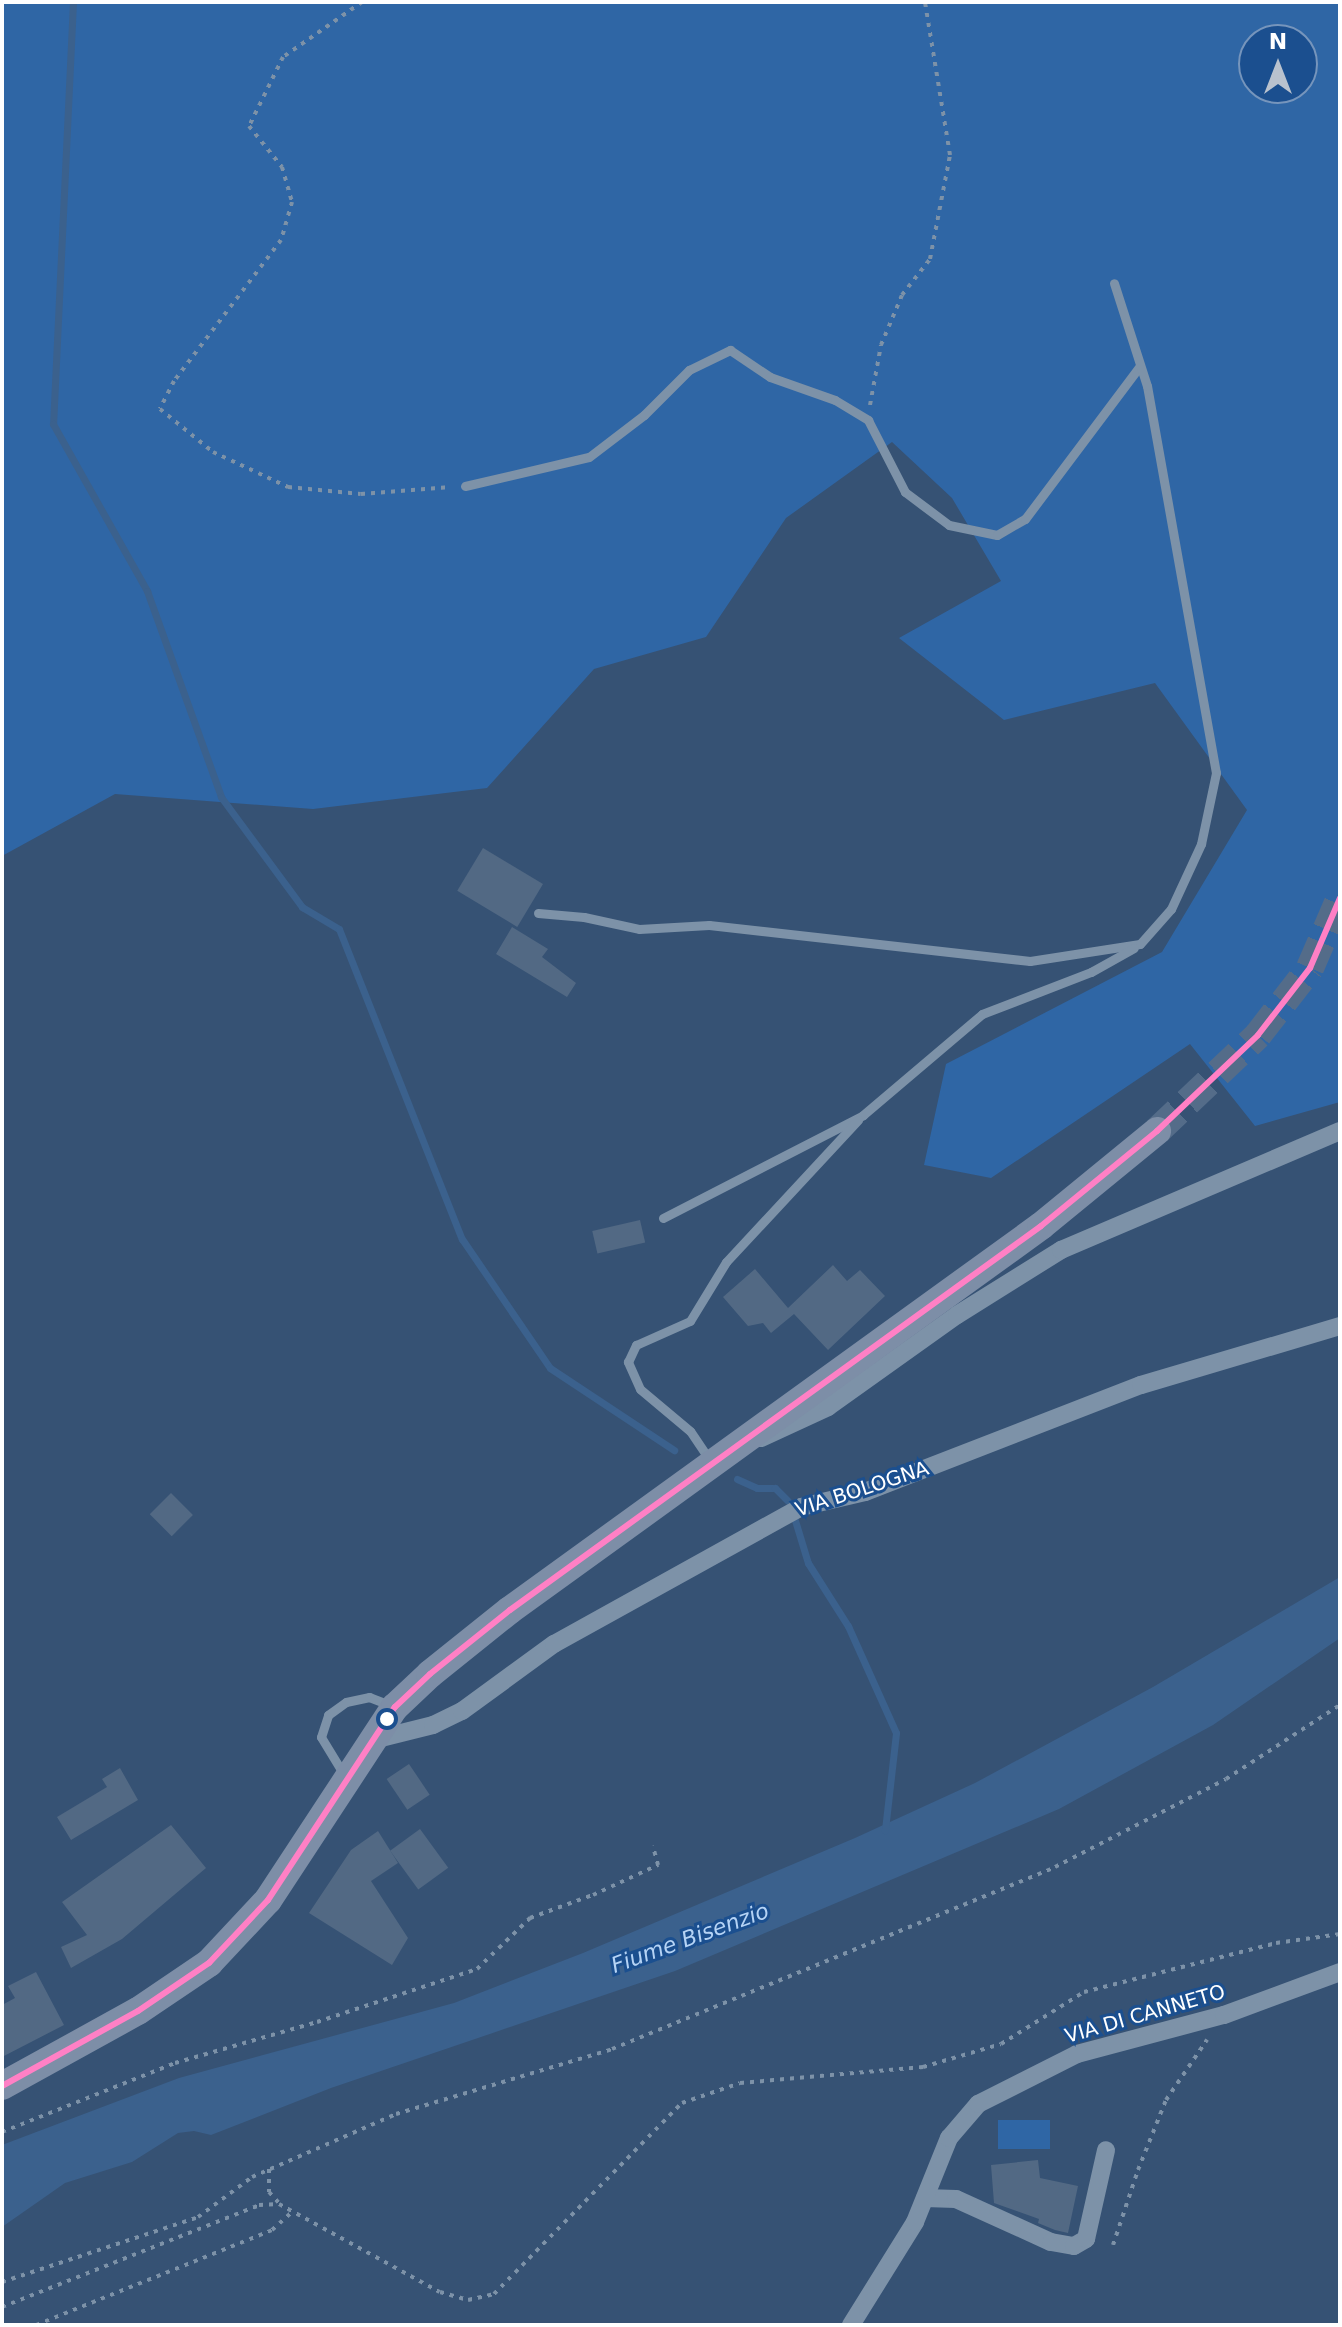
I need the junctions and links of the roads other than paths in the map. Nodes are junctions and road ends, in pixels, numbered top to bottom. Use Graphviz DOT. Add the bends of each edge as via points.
graph roads {
  1 [pos="1114,283"];
  2 [pos="1140,366"];
  3 [pos="465,486"];
  4 [pos="538,913"];
  5 [pos="1140,944"];
  6 [pos="863,1115"];
  7 [pos="1157,1131"];
  8 [pos="1340,1131"];
  9 [pos="663,1218"];
  10 [pos="1340,1326"];
  11 [pos="739,1446"];
  12 [pos="713,1465"];
  13 [pos="395,1707"];
  14 [pos="373,1740"];
  15 [pos="347,1779"];
  16 [pos="1340,1972"];
  17 [pos="2,2086"];
  18 [pos="1106,2150"];
  19 [pos="925,2198"];
  20 [pos="851,2325"];
  1 -- 2 [label="lane"];
  2 -- 3 [label="lane" via="1025,519 997,535 949,525 905,492 868,420 835,400 770,377 730,350 689,370 644,415 589,457"];
  2 -- 5 [label="lane" via="1216,773 1201,844 1171,909"];
  4 -- 5 [label="lane" via="639,929 709,925 1030,961"];
  5 -- 6 [label="lane" via="1091,972 982,1014"];
  6 -- 9 [label="lane"];
  6 -- 12 [label="lane" via="726,1262 690,1321 636,1345 628,1362 640,1389 690,1431"];
  7 -- 11 [label="main road" via="1041,1226"];
  8 -- 11 [label="street" via="1061,1250 957,1315 828,1407"];
  10 -- 14 [label="street, VIA BOLOGNA" via="1141,1385 865,1492 801,1507 554,1644 462,1711 433,1725"];
  11 -- 12 [label="main road"];
  12 -- 13 [label="main road" via="510,1610"];
  13 -- 14 [label="main road"];
  13 -- 15 [label="lane" via="369,1697 346,1702 328,1715 321,1737"];
  14 -- 15 [label="main road"];
  15 -- 17 [label="main road" via="268,1900 209,1963 138,2011"];
  16 -- 19 [label="street, VIA DI CANNETO" via="1224,2015 1077,2054 978,2104 949,2138"];
  18 -- 19 [label="street" via="1086,2239 1074,2246 1051,2242 956,2199"];
  19 -- 20 [label="street, VIA DI CANNETO"];
}
